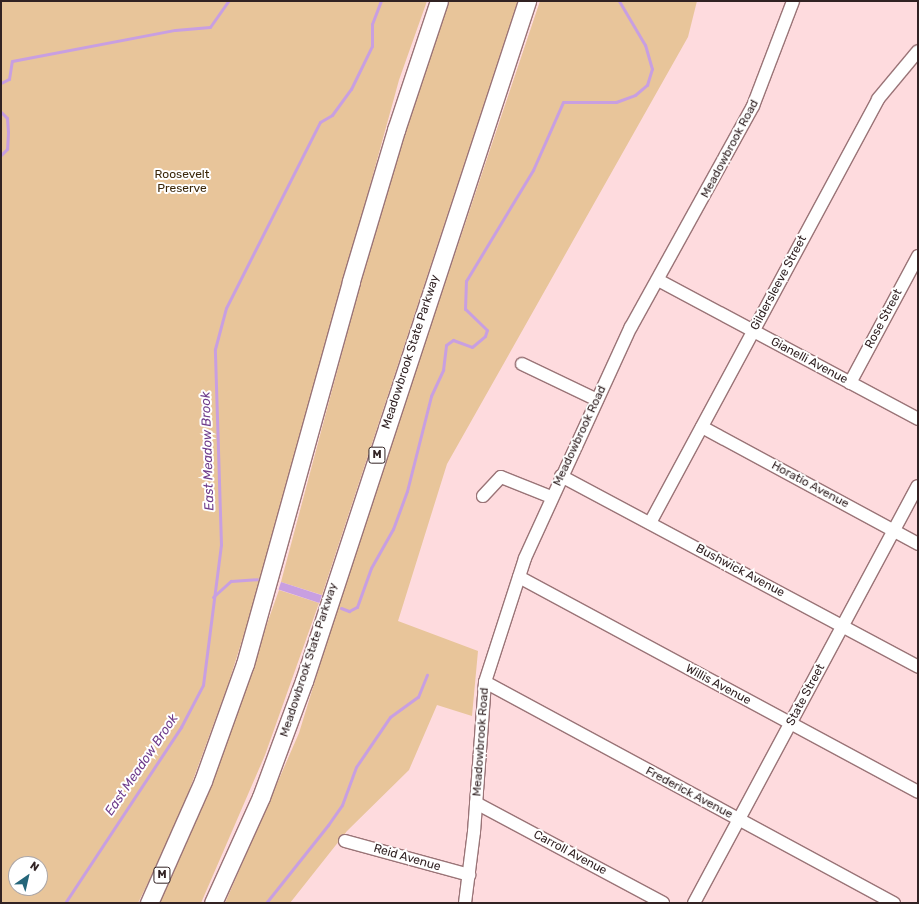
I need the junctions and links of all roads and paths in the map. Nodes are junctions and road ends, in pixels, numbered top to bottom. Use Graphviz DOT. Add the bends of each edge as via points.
graph roads {
  1 [pos="439,1"];
  2 [pos="527,1"];
  3 [pos="793,1"];
  4 [pos="918,50"];
  5 [pos="918,256"];
  6 [pos="658,280"];
  7 [pos="754,331"];
  8 [pos="522,364"];
  9 [pos="850,383"];
  10 [pos="597,400"];
  11 [pos="918,420"];
  12 [pos="702,427"];
  13 [pos="561,476"];
  14 [pos="918,486"];
  15 [pos="483,496"];
  16 [pos="551,497"];
  17 [pos="650,523"];
  18 [pos="894,531"];
  19 [pos="918,544"];
  20 [pos="519,577"];
  21 [pos="843,627"];
  22 [pos="918,667"];
  23 [pos="485,682"];
  24 [pos="790,724"];
  25 [pos="918,792"];
  26 [pos="476,803"];
  27 [pos="739,820"];
  28 [pos="345,841"];
  29 [pos="469,875"];
  30 [pos="149,903"];
  31 [pos="213,903"];
  32 [pos="465,903"];
  33 [pos="663,903"];
  34 [pos="694,903"];
  35 [pos="894,903"];
  1 -- 30 [label="highway, M" via="360,251 245,664 203,781"];
  2 -- 31 [label="highway, Meadowbrook State Parkway / M" via="301,687 261,797"];
  3 -- 6 [label="street, Meadowbrook Road" via="753,106"];
  4 -- 7 [label="street, Gildersleeve Street" via="878,98"];
  5 -- 9 [label="street, Rose Street"];
  6 -- 7 [label="street, Gianelli Avenue"];
  6 -- 10 [label="street, Meadowbrook Road"];
  7 -- 9 [label="street, Gianelli Avenue"];
  7 -- 12 [label="street, Gildersleeve Street"];
  8 -- 10 [label="street"];
  9 -- 11 [label="street, Gianelli Avenue"];
  10 -- 13 [label="street, Meadowbrook Road"];
  12 -- 17 [label="street, Gildersleeve Street"];
  12 -- 18 [label="street, Horatio Avenue"];
  13 -- 16 [label="street, Meadowbrook Road"];
  13 -- 17 [label="street, Bushwick Avenue"];
  14 -- 18 [label="street, State Street"];
  15 -- 16 [label="street" via="501,477"];
  16 -- 20 [label="street, Meadowbrook Road"];
  17 -- 21 [label="street, Bushwick Avenue"];
  18 -- 19 [label="street, Horatio Avenue"];
  18 -- 21 [label="street, State Street"];
  20 -- 23 [label="street, Meadowbrook Road"];
  20 -- 24 [label="street, Willis Avenue"];
  21 -- 22 [label="street, Bushwick Avenue"];
  21 -- 24 [label="street, State Street"];
  23 -- 26 [label="street, Meadowbrook Road"];
  23 -- 27 [label="street, Frederick Avenue"];
  24 -- 25 [label="street, Willis Avenue"];
  24 -- 27 [label="street, State Street"];
  26 -- 29 [label="street, Meadowbrook Road"];
  26 -- 33 [label="street, Carroll Avenue"];
  27 -- 34 [label="street, State Street"];
  27 -- 35 [label="street, Frederick Avenue"];
  28 -- 29 [label="street, Reid Avenue"];
  29 -- 32 [label="street, Meadowbrook Road"];
}
